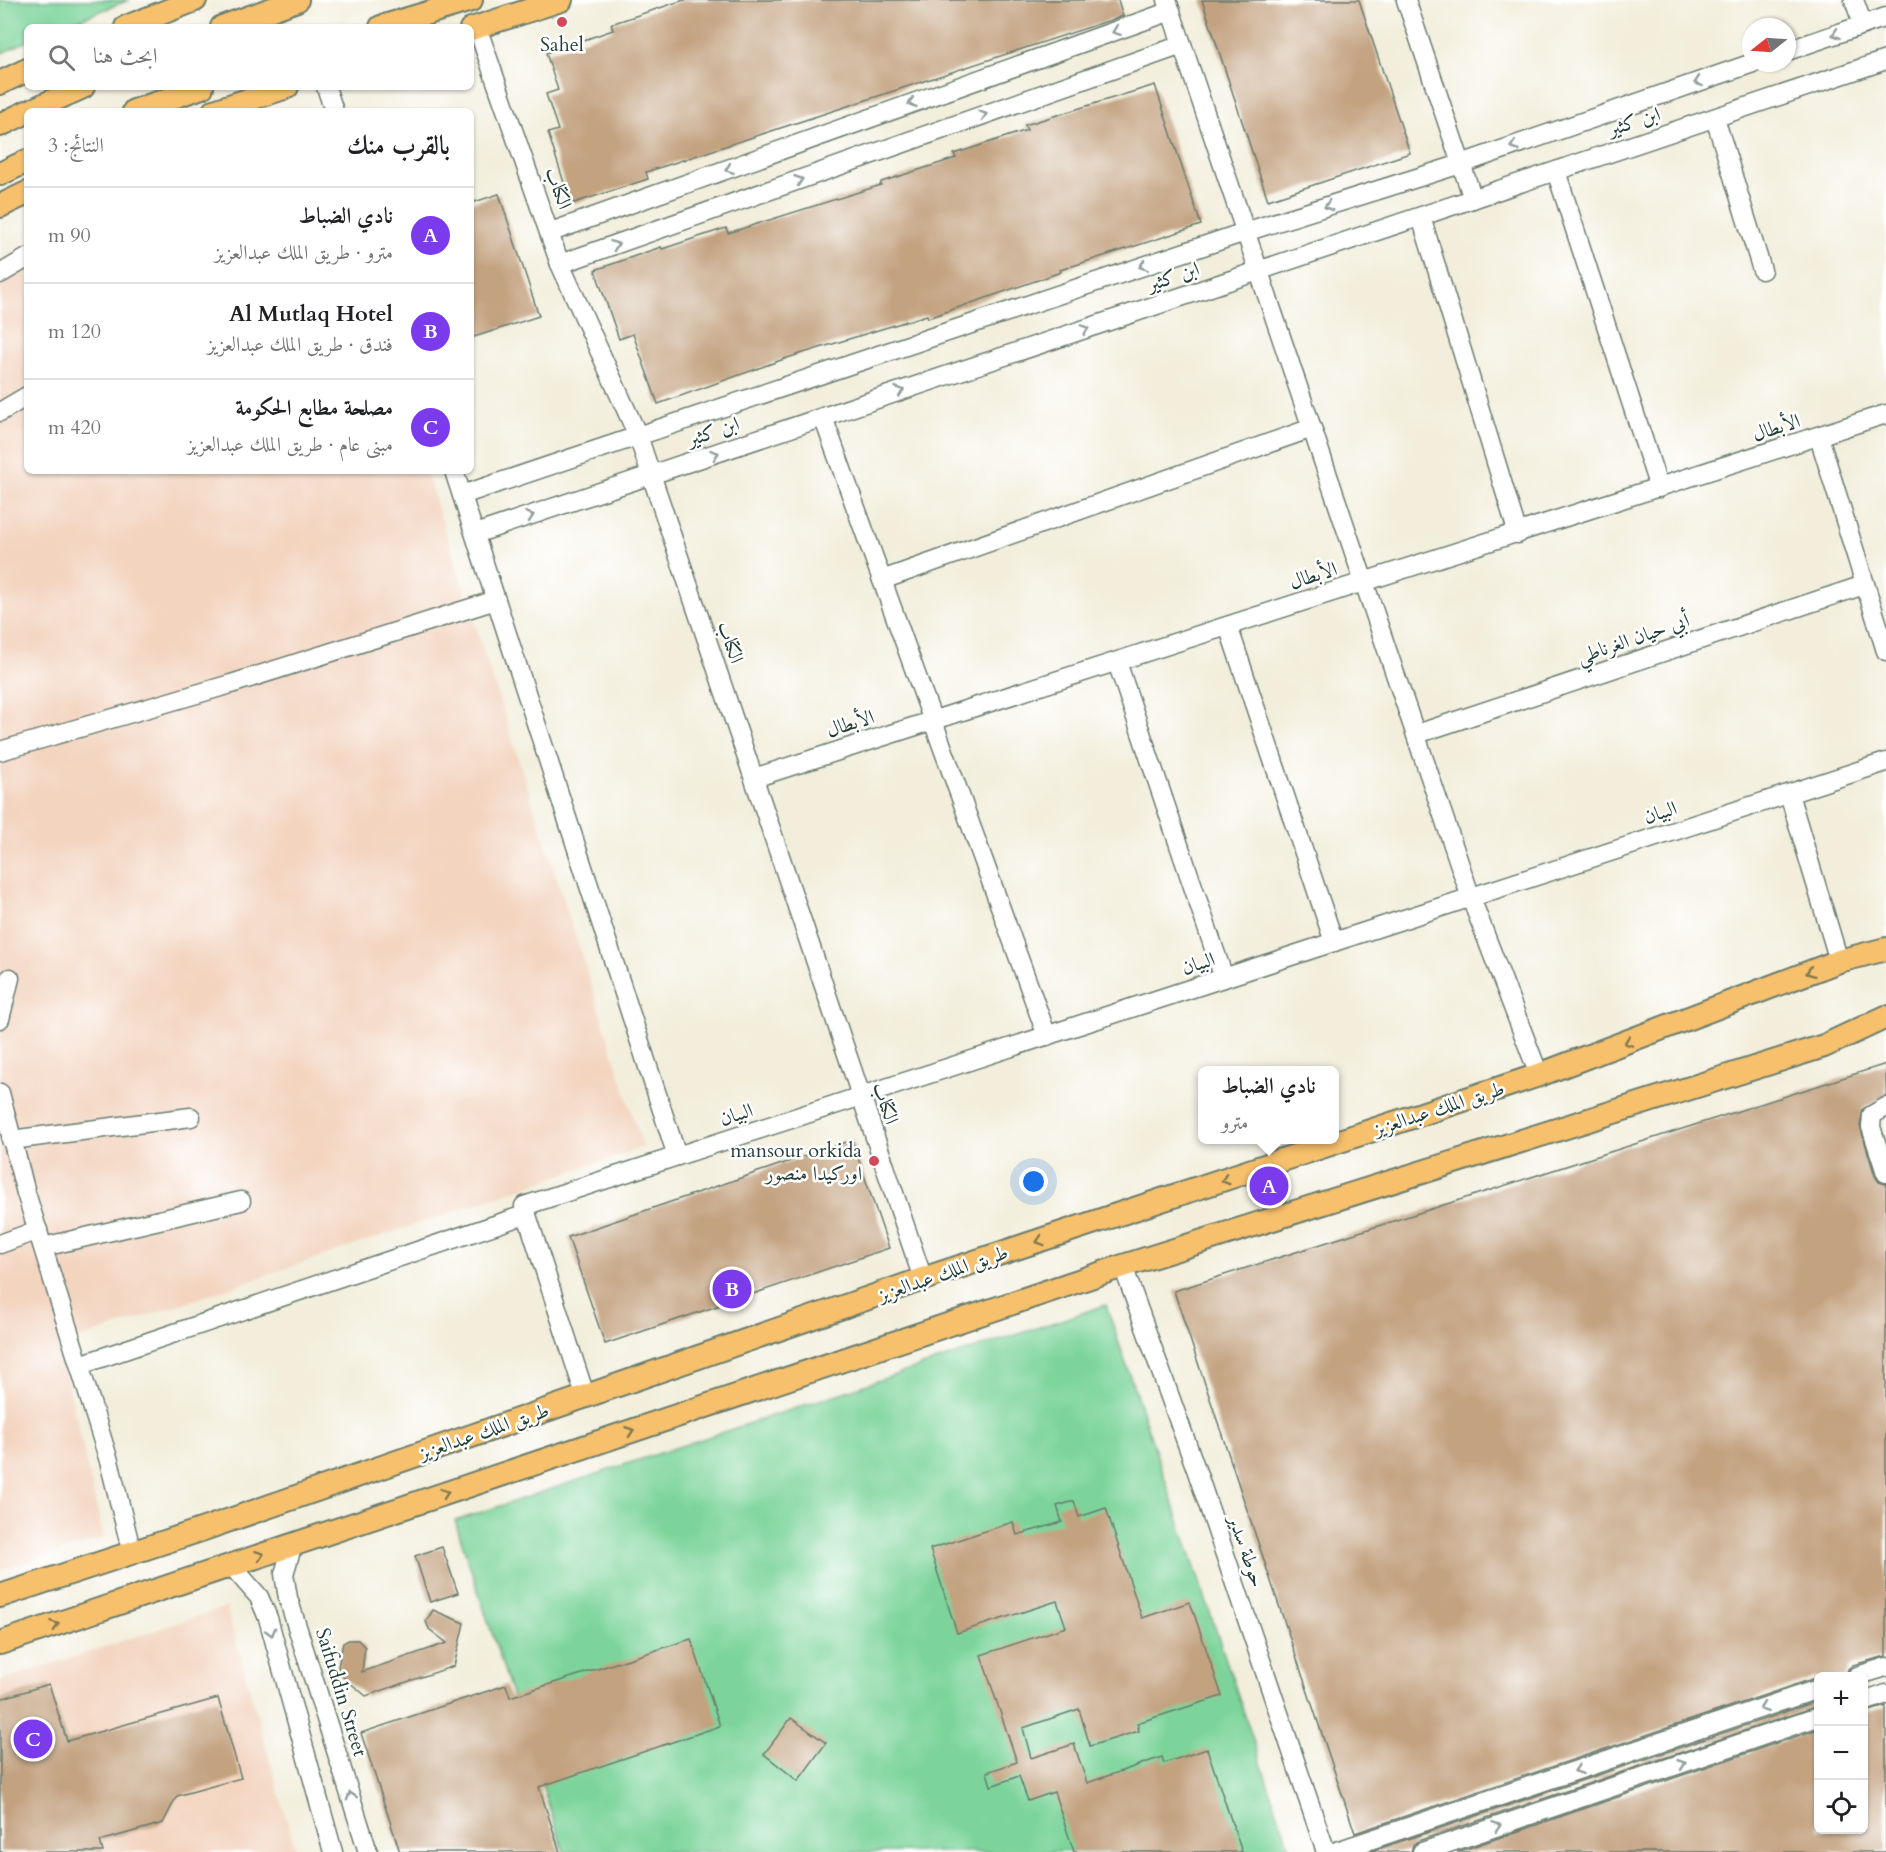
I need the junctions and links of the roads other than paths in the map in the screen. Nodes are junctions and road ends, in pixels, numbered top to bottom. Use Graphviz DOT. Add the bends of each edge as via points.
graph roads {
  1 [pos="195,0"];
  2 [pos="297,0"];
  3 [pos="471,0"];
  4 [pos="561,0"];
  5 [pos="1406,0"];
  6 [pos="1854,0"];
  7 [pos="1169,6"];
  8 [pos="1886,17"];
  9 [pos="134,24"];
  10 [pos="230,24"];
  11 [pos="391,24"];
  12 [pos="1863,25"];
  13 [pos="474,28"];
  14 [pos="1182,45"];
  15 [pos="1796,48"];
  16 [pos="1886,60"];
  17 [pos="1742,67"];
  18 [pos="24,71"];
  19 [pos="0,83"];
  20 [pos="77,90"];
  21 [pos="194,90"];
  22 [pos="278,90"];
  23 [pos="327,90"];
  24 [pos="38,108"];
  25 [pos="142,108"];
  26 [pos="223,108"];
  27 [pos="333,108"];
  28 [pos="24,114"];
  29 [pos="1714,118"];
  30 [pos="0,125"];
  31 [pos="24,162"];
  32 [pos="1461,164"];
  33 [pos="1556,171"];
  34 [pos="0,174"];
  35 [pos="24,194"];
  36 [pos="1473,199"];
  37 [pos="0,206"];
  38 [pos="1421,216"];
  39 [pos="551,232"];
  40 [pos="1245,232"];
  41 [pos="24,260"];
  42 [pos="560,264"];
  43 [pos="1762,270"];
  44 [pos="1258,271"];
  45 [pos="0,274"];
  46 [pos="24,398"];
  47 [pos="0,412"];
  48 [pos="1886,414"];
  49 [pos="823,417"];
  50 [pos="1312,428"];
  51 [pos="638,436"];
  52 [pos="1819,437"];
  53 [pos="455,474"];
  54 [pos="651,476"];
  55 [pos="1659,488"];
  56 [pos="462,495"];
  57 [pos="475,534"];
  58 [pos="1518,534"];
  59 [pos="882,580"];
  60 [pos="1366,582"];
  61 [pos="1864,585"];
  62 [pos="496,600"];
  63 [pos="1228,626"];
  64 [pos="1886,651"];
  65 [pos="1117,662"];
  66 [pos="933,720"];
  67 [pos="1417,734"];
  68 [pos="0,751"];
  69 [pos="1886,762"];
  70 [pos="754,778"];
  71 [pos="1789,794"];
  72 [pos="1471,898"];
  73 [pos="1334,942"];
  74 [pos="1886,947"];
  75 [pos="1839,961"];
  76 [pos="10,978"];
  77 [pos="1224,978"];
  78 [pos="1886,1017"];
  79 [pos="0,1019"];
  80 [pos="1886,1034"];
  81 [pos="1047,1036"];
  82 [pos="1824,1046"];
  83 [pos="1539,1075"];
  84 [pos="0,1093"];
  85 [pos="860,1097"];
  86 [pos="1886,1107"];
  87 [pos="191,1117"];
  88 [pos="11,1140"];
  89 [pos="1339,1142"];
  90 [pos="1332,1144"];
  91 [pos="677,1156"];
  92 [pos="1886,1173"];
  93 [pos="241,1201"];
  94 [pos="525,1210"];
  95 [pos="41,1238"];
  96 [pos="0,1245"];
  97 [pos="1122,1266"];
  98 [pos="923,1280"];
  99 [pos="80,1365"];
  100 [pos="585,1395"];
  101 [pos="293,1544"];
  102 [pos="132,1553"];
  103 [pos="231,1565"];
  104 [pos="0,1596"];
  105 [pos="0,1643"];
  106 [pos="1886,1667"];
  107 [pos="1868,1673"];
  108 [pos="1814,1690"];
  109 [pos="1886,1694"];
  110 [pos="1868,1700"];
  111 [pos="1814,1718"];
  112 [pos="333,1852"];
  113 [pos="368,1852"];
  114 [pos="1326,1852"];
  115 [pos="1334,1852"];
  116 [pos="1422,1852"];
  1 -- 9 [label="main road"];
  2 -- 10 [label="main road"];
  3 -- 11 [label="main road"];
  4 -- 13 [label="main road"];
  5 -- 32 [label="street"];
  6 -- 12 [label="street"];
  7 -- 14 [label="street"];
  7 -- 39 [label="street, one-way"];
  8 -- 12 [label="street"];
  12 -- 15 [label="street, one-way"];
  13 -- 39 [label="street, الكتاب"];
  14 -- 40 [label="street"];
  42 -- 14 [label="street, one-way"];
  16 -- 29 [label="street, ابن كثير"];
  17 -- 32 [label="street, ابن كثير, one-way"];
  18 -- 19 [label="main road"];
  20 -- 24 [label="main road"];
  21 -- 25 [label="main road"];
  22 -- 26 [label="main road"];
  23 -- 27 [label="street"];
  28 -- 30 [label="main road"];
  29 -- 33 [label="street, ابن كثير"];
  29 -- 43 [label="street"];
  31 -- 34 [label="main road"];
  32 -- 36 [label="street"];
  32 -- 40 [label="street, ابن كثير, one-way"];
  33 -- 36 [label="street, ابن كثير"];
  33 -- 55 [label="street"];
  35 -- 37 [label="main road"];
  36 -- 38 [label="street, ابن كثير"];
  38 -- 44 [label="street, ابن كثير"];
  38 -- 58 [label="street"];
  39 -- 42 [label="street, الكتاب"];
  40 -- 44 [label="street"];
  40 -- 51 [label="street, ابن كثير, one-way"];
  41 -- 45 [label="street"];
  42 -- 51 [label="street, الكتاب"];
  49 -- 44 [label="street, ابن كثير, one-way"];
  44 -- 50 [label="street"];
  46 -- 47 [label="street"];
  48 -- 52 [label="street, الأبطال"];
  54 -- 49 [label="street, ابن كثير, one-way"];
  49 -- 59 [label="street"];
  50 -- 59 [label="street"];
  50 -- 60 [label="street"];
  51 -- 54 [label="street, الكتاب"];
  51 -- 56 [label="street, ابن كثير"];
  52 -- 55 [label="street, الأبطال"];
  52 -- 61 [label="street"];
  53 -- 56 [label="street"];
  57 -- 54 [label="street, ابن كثير, one-way"];
  54 -- 70 [label="street, الكتاب"];
  55 -- 58 [label="street, الأبطال"];
  56 -- 57 [label="street"];
  57 -- 62 [label="street"];
  58 -- 60 [label="street, الأبطال"];
  59 -- 66 [label="street"];
  60 -- 63 [label="street, الأبطال"];
  60 -- 67 [label="street"];
  61 -- 64 [label="street"];
  61 -- 67 [label="street, أبي حيان الغرناطي"];
  62 -- 68 [label="street" via="231,684"];
  62 -- 91 [label="street"];
  63 -- 65 [label="street, الأبطال"];
  63 -- 73 [label="street"];
  65 -- 66 [label="street, الأبطال"];
  65 -- 77 [label="street"];
  66 -- 70 [label="street, الأبطال"];
  66 -- 81 [label="street"];
  67 -- 72 [label="street"];
  69 -- 71 [label="street, البيان"];
  70 -- 85 [label="street, الكتاب"];
  71 -- 72 [label="street, البيان"];
  71 -- 75 [label="street"];
  72 -- 73 [label="street, البيان"];
  72 -- 83 [label="street"];
  73 -- 77 [label="street, البيان"];
  74 -- 75 [label="main road, طريق الملك عبدالعزيز"];
  75 -- 83 [label="main road, طريق الملك عبدالعزيز, one-way"];
  76 -- 79 [label="street"];
  77 -- 81 [label="street, البيان"];
  78 -- 82 [label="main road"];
  80 -- 82 [label="main road"];
  81 -- 85 [label="street, البيان"];
  82 -- 97 [label="main road"];
  83 -- 89 [label="main road, طريق الملك عبدالعزيز, one-way"];
  84 -- 88 [label="street"];
  85 -- 91 [label="street, البيان"];
  85 -- 98 [label="street, الكتاب"];
  86 -- 92 [label="street" via="1872,1115 1871,1126"];
  87 -- 88 [label="street"];
  88 -- 95 [label="street"];
  90 -- 98 [label="main road, طريق الملك عبدالعزيز, one-way"];
  91 -- 94 [label="street, البيان"];
  93 -- 95 [label="street"];
  94 -- 99 [label="street, البيان"];
  94 -- 100 [label="street"];
  95 -- 96 [label="street"];
  95 -- 99 [label="street"];
  101 -- 97 [label="main road, one-way"];
  97 -- 114 [label="street, حوطة سدير"];
  98 -- 100 [label="main road, طريق الملك عبدالعزيز"];
  99 -- 102 [label="street"];
  100 -- 102 [label="main road, طريق الملك عبدالعزيز"];
  103 -- 101 [label="main road, one-way"];
  113 -- 101 [label="street, Saifuddin Street, one-way" via="288,1598 284,1574"];
  102 -- 104 [label="main road, طريق الملك عبدالعزيز"];
  105 -- 103 [label="main road, one-way"];
  103 -- 112 [label="street, one-way" via="259,1597 267,1618"];
  106 -- 107 [label="street"];
  108 -- 115 [label="street, one-way"];
  109 -- 110 [label="street"];
  116 -- 111 [label="street, one-way"];
}
